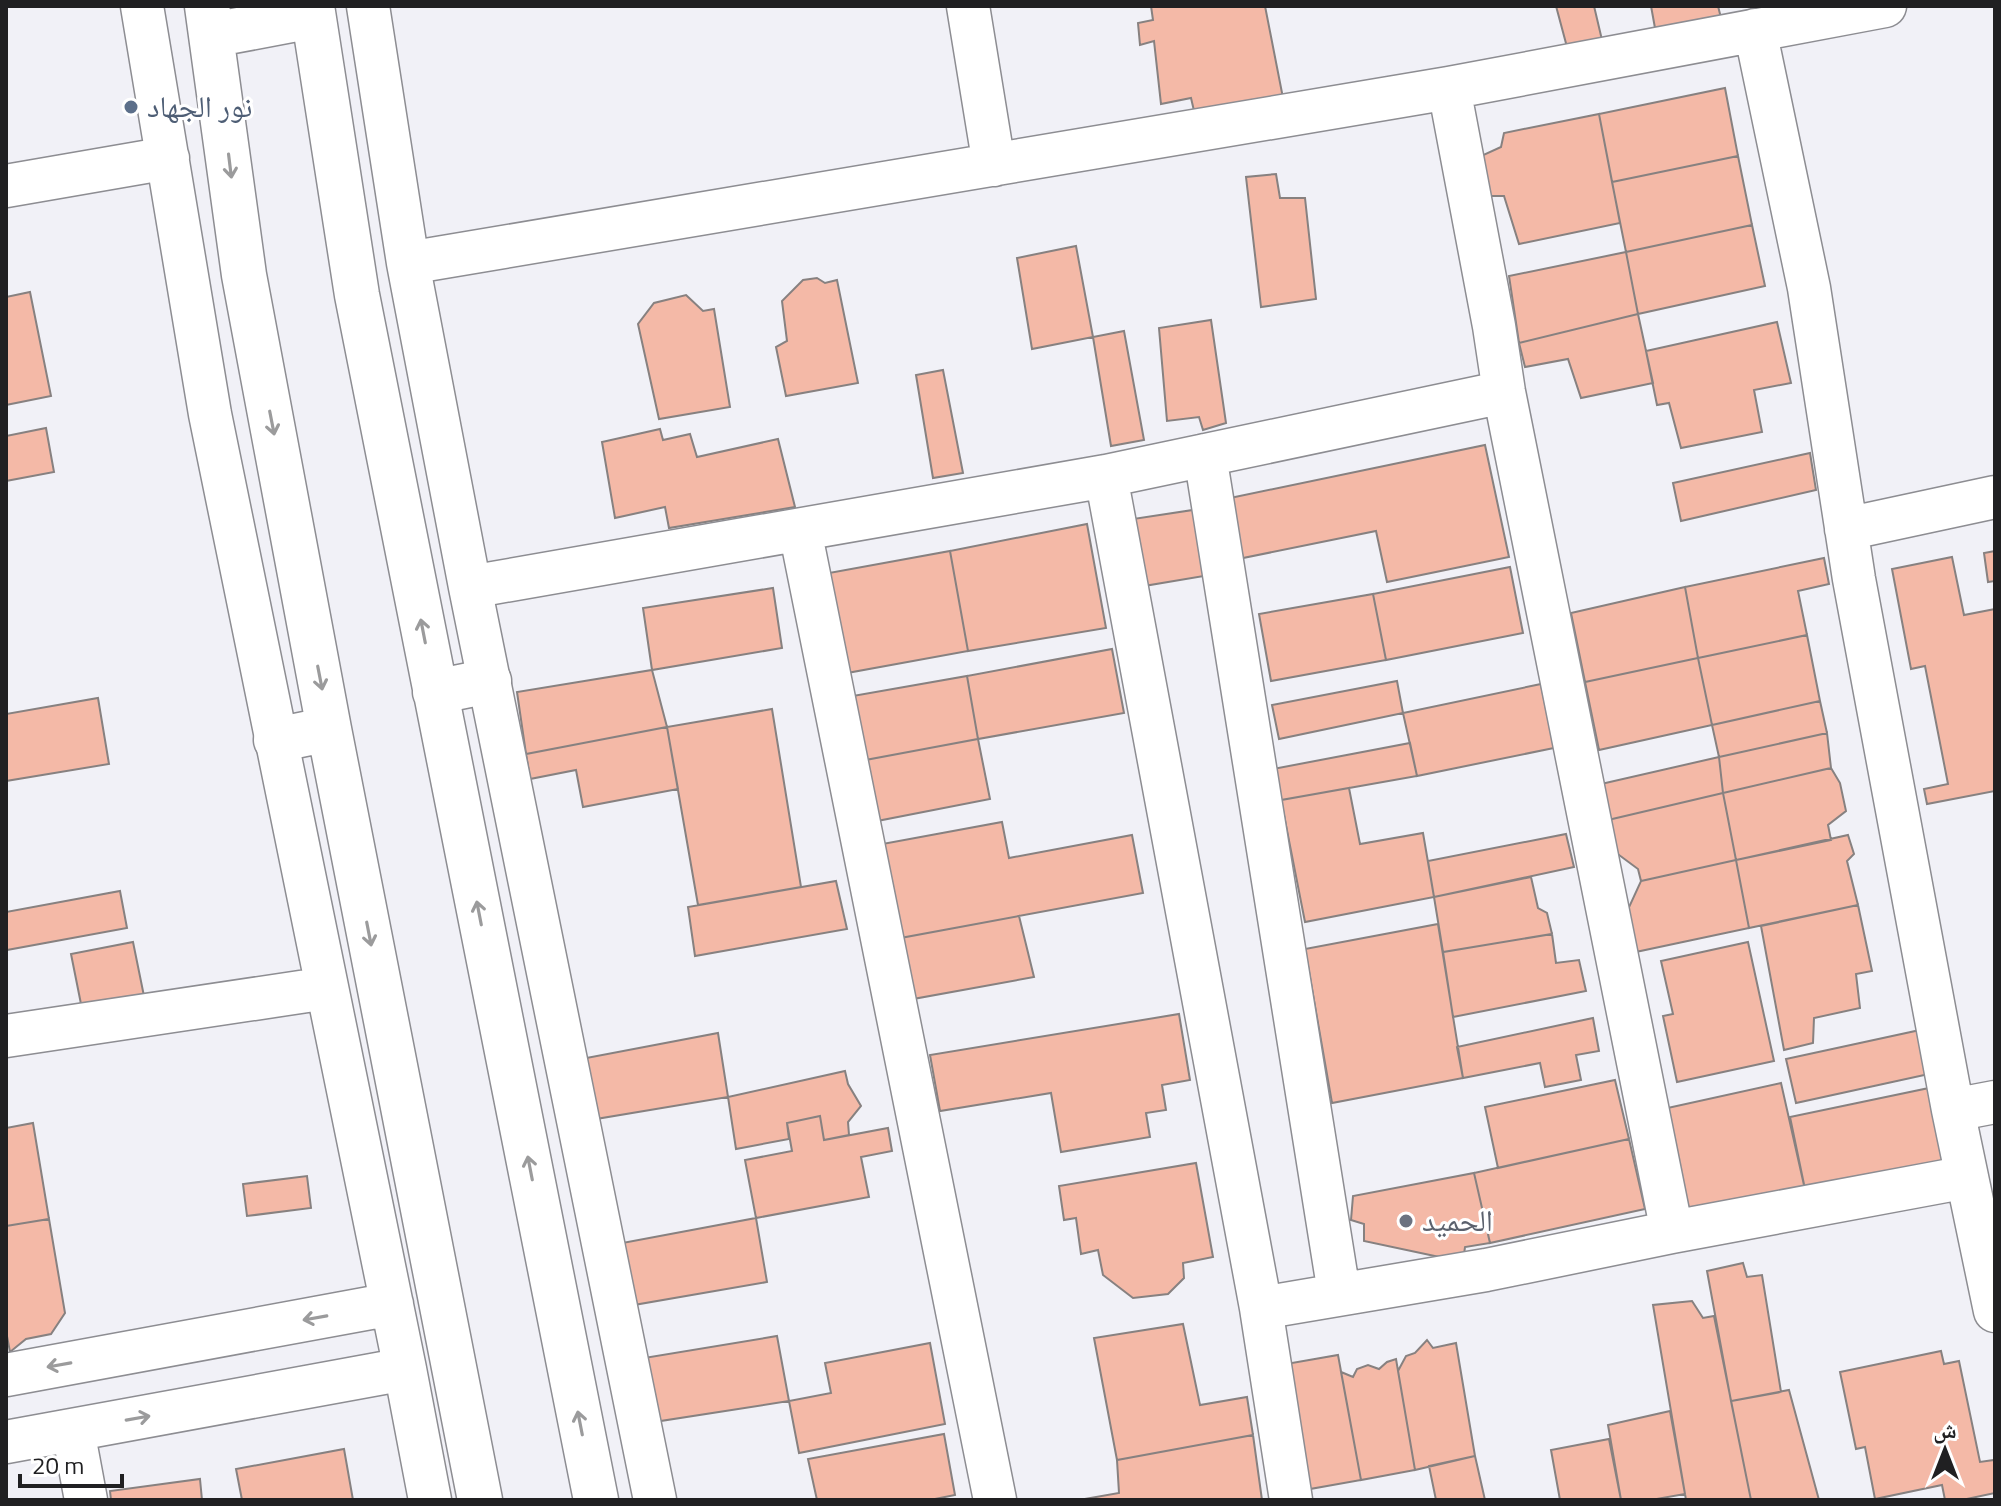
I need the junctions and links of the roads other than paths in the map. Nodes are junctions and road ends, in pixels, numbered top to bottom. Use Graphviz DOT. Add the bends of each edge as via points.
graph roads {
  1 [pos="142,6"];
  2 [pos="368,6"];
  3 [pos="968,6"];
  4 [pos="1878,7"];
  5 [pos="313,11"];
  6 [pos="209,21"];
  7 [pos="1755,30"];
  8 [pos="1449,88"];
  9 [pos="168,158"];
  10 [pos="994,165"];
  11 [pos="6,186"];
  12 [pos="408,263"];
  13 [pos="1504,392"];
  14 [pos="1205,455"];
  15 [pos="1106,476"];
  16 [pos="1995,497"];
  17 [pos="1846,529"];
  18 [pos="800,530"];
  19 [pos="470,587"];
  20 [pos="489,681"];
  21 [pos="435,692"];
  22 [pos="329,729"];
  23 [pos="276,740"];
  24 [pos="327,988"];
  25 [pos="6,1036"];
  26 [pos="1995,1102"];
  27 [pos="1953,1110"];
  28 [pos="1967,1177"];
  29 [pos="1672,1232"];
  30 [pos="1339,1293"];
  31 [pos="392,1304"];
  32 [pos="1261,1308"];
  33 [pos="1995,1311"];
  34 [pos="405,1369"];
  35 [pos="6,1375"];
  36 [pos="73,1430"];
  37 [pos="6,1442"];
  38 [pos="86,1500"];
  39 [pos="430,1500"];
  40 [pos="480,1500"];
  41 [pos="596,1500"];
  42 [pos="655,1500"];
  43 [pos="995,1500"];
  44 [pos="1291,1500"];
  1 -- 9 [label="street"];
  2 -- 12 [label="street"];
  3 -- 10 [label="street"];
  4 -- 7 [label="street"];
  5 -- 6 [label="main road"];
  21 -- 5 [label="main road, one-way" via="357,295"];
  6 -- 22 [label="main road, one-way" via="244,275"];
  7 -- 8 [label="street"];
  7 -- 17 [label="street" via="1809,288"];
  8 -- 10 [label="street"];
  8 -- 13 [label="street"];
  9 -- 11 [label="street"];
  9 -- 23 [label="street" via="210,414"];
  10 -- 12 [label="street"];
  12 -- 19 [label="street"];
  13 -- 14 [label="street"];
  13 -- 29 [label="street"];
  14 -- 15 [label="street"];
  14 -- 30 [label="street"];
  15 -- 18 [label="street"];
  15 -- 32 [label="street"];
  16 -- 17 [label="street"];
  17 -- 27 [label="street"];
  18 -- 19 [label="street"];
  18 -- 43 [label="street"];
  19 -- 20 [label="street"];
  20 -- 21 [label="main road"];
  20 -- 42 [label="street"];
  41 -- 21 [label="main road, one-way"];
  22 -- 23 [label="main road"];
  22 -- 40 [label="main road, one-way"];
  23 -- 24 [label="street"];
  24 -- 25 [label="street"];
  24 -- 31 [label="street"];
  26 -- 27 [label="street"];
  27 -- 28 [label="street"];
  28 -- 29 [label="street"];
  28 -- 33 [label="street"];
  29 -- 30 [label="street"];
  30 -- 32 [label="street"];
  31 -- 34 [label="street"];
  31 -- 35 [label="street, one-way"];
  32 -- 44 [label="street"];
  36 -- 34 [label="street, one-way"];
  34 -- 39 [label="street"];
  36 -- 37 [label="street"];
  36 -- 38 [label="street"];
}
